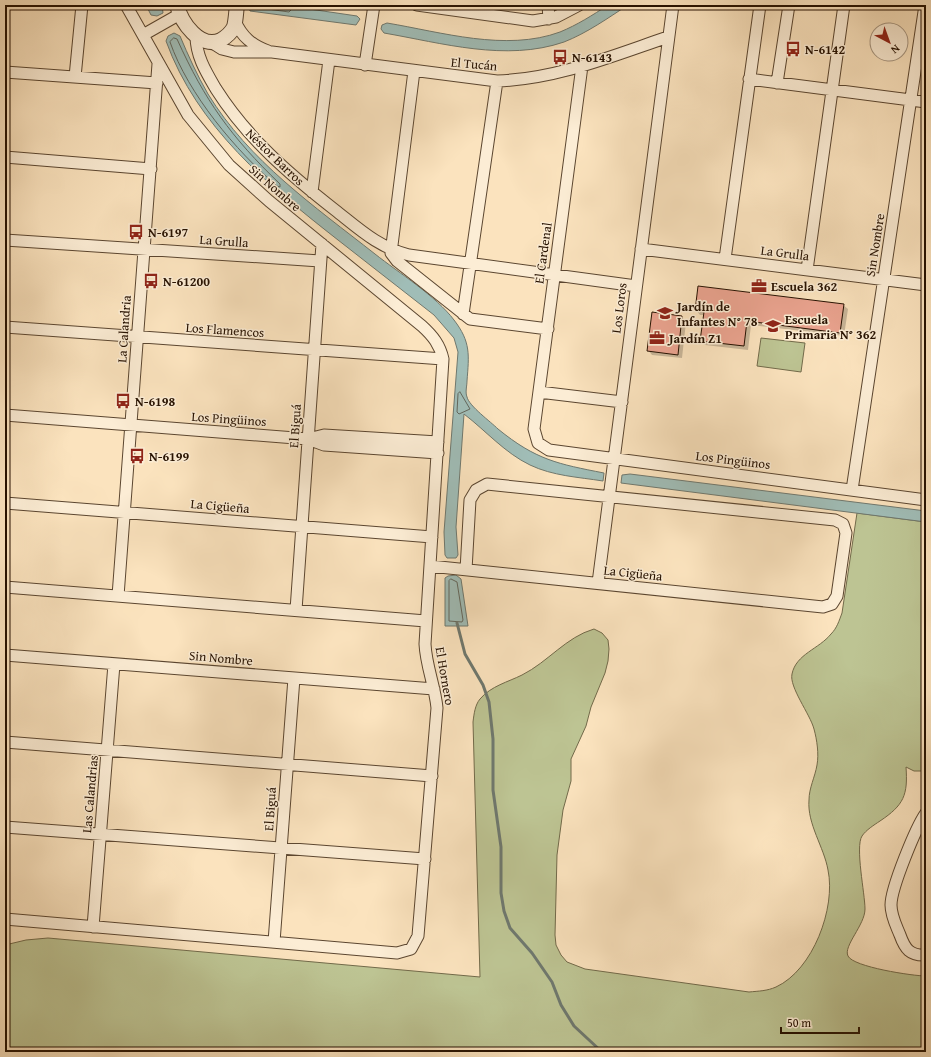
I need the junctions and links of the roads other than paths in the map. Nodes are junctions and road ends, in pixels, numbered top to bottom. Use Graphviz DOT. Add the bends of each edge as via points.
graph roads {
  1 [pos="82,5"];
  2 [pos="126,5"];
  3 [pos="237,5"];
  4 [pos="374,5"];
  5 [pos="417,5"];
  6 [pos="548,5"];
  7 [pos="579,5"];
  8 [pos="673,5"];
  9 [pos="760,5"];
  10 [pos="789,5"];
  11 [pos="844,5"];
  12 [pos="925,5"];
  13 [pos="462,8"];
  14 [pos="178,10"];
  15 [pos="549,19"];
  16 [pos="235,21"];
  17 [pos="142,35"];
  18 [pos="196,36"];
  19 [pos="668,37"];
  20 [pos="211,42"];
  21 [pos="272,52"];
  22 [pos="329,60"];
  23 [pos="158,64"];
  24 [pos="365,65"];
  25 [pos="582,66"];
  26 [pos="414,71"];
  27 [pos="5,72"];
  28 [pos="75,77"];
  29 [pos="749,79"];
  30 [pos="497,81"];
  31 [pos="157,83"];
  32 [pos="777,83"];
  33 [pos="832,90"];
  34 [pos="910,100"];
  35 [pos="926,102"];
  36 [pos="5,157"];
  37 [pos="150,169"];
  38 [pos="312,192"];
  39 [pos="5,240"];
  40 [pos="322,244"];
  41 [pos="641,248"];
  42 [pos="144,249"];
  43 [pos="391,250"];
  44 [pos="725,259"];
  45 [pos="320,261"];
  46 [pos="470,264"];
  47 [pos="807,270"];
  48 [pos="555,275"];
  49 [pos="884,279"];
  50 [pos="926,285"];
  51 [pos="636,286"];
  52 [pos="463,314"];
  53 [pos="5,327"];
  54 [pos="548,329"];
  55 [pos="138,337"];
  56 [pos="314,351"];
  57 [pos="443,359"];
  58 [pos="539,392"];
  59 [pos="622,402"];
  60 [pos="5,415"];
  61 [pos="131,425"];
  62 [pos="308,439"];
  63 [pos="538,443"];
  64 [pos="438,448"];
  65 [pos="614,459"];
  66 [pos="852,490"];
  67 [pos="610,496"];
  68 [pos="926,500"];
  69 [pos="5,503"];
  70 [pos="124,513"];
  71 [pos="302,527"];
  72 [pos="432,537"];
  73 [pos="430,566"];
  74 [pos="466,570"];
  75 [pos="598,583"];
  76 [pos="5,586"];
  77 [pos="118,596"];
  78 [pos="296,610"];
  79 [pos="426,621"];
  80 [pos="5,655"];
  81 [pos="114,664"];
  82 [pos="294,678"];
  83 [pos="434,690"];
  84 [pos="5,742"];
  85 [pos="107,750"];
  86 [pos="288,765"];
  87 [pos="432,776"];
  88 [pos="926,813"];
  89 [pos="5,827"];
  90 [pos="101,834"];
  91 [pos="281,848"];
  92 [pos="425,859"];
  93 [pos="5,919"];
  94 [pos="93,927"];
  95 [pos="274,942"];
  96 [pos="926,955"];
  1 -- 28 [label="street"];
  2 -- 17 [label="street, Sin Nombre"];
  3 -- 16 [label="street"];
  4 -- 24 [label="street"];
  5 -- 13 [label="street"];
  6 -- 15 [label="street"];
  7 -- 15 [label="street"];
  8 -- 19 [label="street, Los Loros"];
  9 -- 29 [label="street"];
  10 -- 32 [label="street"];
  11 -- 33 [label="street"];
  12 -- 34 [label="street, Sin Nombre"];
  13 -- 15 [label="street" via="533,22"];
  14 -- 17 [label="street"];
  14 -- 18 [label="street, Néstor Barros"];
  16 -- 20 [label="street" via="225,38"];
  16 -- 21 [label="street, El Tucán" via="241,33 250,42"];
  17 -- 23 [label="street, Sin Nombre"];
  18 -- 20 [label="street, Néstor Barros"];
  18 -- 38 [label="street, Néstor Barros" via="196,46 202,63 236,118 281,166"];
  19 -- 25 [label="street, El Tucán"];
  19 -- 41 [label="street, Los Loros"];
  20 -- 21 [label="street, El Tucán" via="222,49 234,52"];
  21 -- 22 [label="street, El Tucán"];
  22 -- 24 [label="street, El Tucán"];
  22 -- 38 [label="street"];
  23 -- 31 [label="street, La Calandria"];
  23 -- 40 [label="street, Sin Nombre" via="188,115 216,151 249,185"];
  24 -- 26 [label="street, El Tucán"];
  25 -- 30 [label="street, El Tucán" via="529,79"];
  25 -- 48 [label="street, El Cardenal"];
  26 -- 30 [label="street, El Tucán"];
  26 -- 43 [label="street"];
  27 -- 28 [label="street"];
  28 -- 31 [label="street"];
  29 -- 32 [label="street"];
  29 -- 44 [label="street"];
  30 -- 46 [label="street"];
  31 -- 37 [label="street, La Calandria"];
  32 -- 33 [label="street"];
  33 -- 34 [label="street"];
  33 -- 47 [label="street"];
  34 -- 35 [label="street"];
  34 -- 49 [label="street, Sin Nombre"];
  36 -- 37 [label="street"];
  37 -- 42 [label="street, La Calandria"];
  38 -- 43 [label="street, Néstor Barros"];
  39 -- 42 [label="street, La Grulla"];
  40 -- 45 [label="street, El Biguá"];
  40 -- 57 [label="street, Sin Nombre" via="430,333 441,349"];
  41 -- 44 [label="street, La Grulla"];
  41 -- 51 [label="street, Los Loros"];
  42 -- 45 [label="street, La Grulla"];
  42 -- 55 [label="street, La Calandria"];
  43 -- 46 [label="street"];
  43 -- 52 [label="street" via="398,261"];
  44 -- 47 [label="street, La Grulla"];
  45 -- 56 [label="street, El Biguá"];
  46 -- 48 [label="street"];
  46 -- 52 [label="street"];
  47 -- 49 [label="street, La Grulla"];
  48 -- 51 [label="street"];
  48 -- 54 [label="street, El Cardenal"];
  49 -- 50 [label="street, La Grulla"];
  49 -- 66 [label="street, Sin Nombre"];
  51 -- 59 [label="street, Los Loros"];
  52 -- 54 [label="street" via="478,321"];
  53 -- 55 [label="street, Los Flamencos"];
  54 -- 58 [label="street, El Cardenal"];
  55 -- 56 [label="street, Los Flamencos"];
  55 -- 61 [label="street, La Calandria"];
  56 -- 57 [label="street, Los Flamencos"];
  56 -- 62 [label="street, El Biguá"];
  57 -- 64 [label="street, El Hornero"];
  58 -- 59 [label="street"];
  58 -- 63 [label="street, El Cardenal" via="534,429"];
  59 -- 65 [label="street, Los Loros"];
  60 -- 61 [label="street, Los Pingüinos"];
  61 -- 62 [label="street, Los Pingüinos"];
  61 -- 70 [label="street, La Calandria"];
  62 -- 64 [label="street, Los Pingüinos" via="324,435"];
  62 -- 71 [label="street, El Biguá"];
  63 -- 65 [label="street, Los Pingüinos" via="549,450"];
  64 -- 72 [label="street, El Hornero"];
  65 -- 66 [label="street, Los Pingüinos"];
  65 -- 67 [label="street, Los Loros"];
  66 -- 68 [label="street, Los Pingüinos"];
  67 -- 74 [label="street" via="492,484 481,486 472,495 468,506"];
  67 -- 75 [label="street, Los Loros"];
  67 -- 75 [label="street, La Cigüeña" via="834,520 843,524 846,533 837,596 832,604 823,607"];
  69 -- 70 [label="street, La Cigüeña"];
  70 -- 71 [label="street, La Cigüeña"];
  70 -- 77 [label="street, La Calandria"];
  71 -- 72 [label="street, La Cigüeña"];
  71 -- 78 [label="street, El Biguá"];
  72 -- 73 [label="street, El Hornero"];
  73 -- 74 [label="street, La Cigüeña"];
  73 -- 79 [label="street, El Hornero"];
  74 -- 75 [label="street, La Cigüeña"];
  76 -- 77 [label="street"];
  77 -- 78 [label="street"];
  78 -- 79 [label="street"];
  79 -- 83 [label="street, El Hornero" via="425,657"];
  80 -- 81 [label="street, Sin Nombre"];
  81 -- 82 [label="street, Sin Nombre"];
  81 -- 85 [label="street, Las Calandrias"];
  82 -- 83 [label="street, Sin Nombre"];
  82 -- 86 [label="street, El Biguá"];
  83 -- 87 [label="street, El Hornero" via="437,708"];
  84 -- 85 [label="street"];
  85 -- 86 [label="street"];
  85 -- 90 [label="street, Las Calandrias"];
  86 -- 87 [label="street"];
  86 -- 91 [label="street, El Biguá"];
  87 -- 92 [label="street, El Hornero"];
  88 -- 96 [label="street" via="914,834 891,906 905,947 915,955"];
  89 -- 90 [label="street"];
  90 -- 91 [label="street"];
  90 -- 94 [label="street, Las Calandrias"];
  91 -- 92 [label="street"];
  91 -- 95 [label="street, El Biguá"];
  92 -- 95 [label="street, El Hornero" via="418,936 411,949 397,953"];
  93 -- 94 [label="street"];
  94 -- 95 [label="street"];
}
